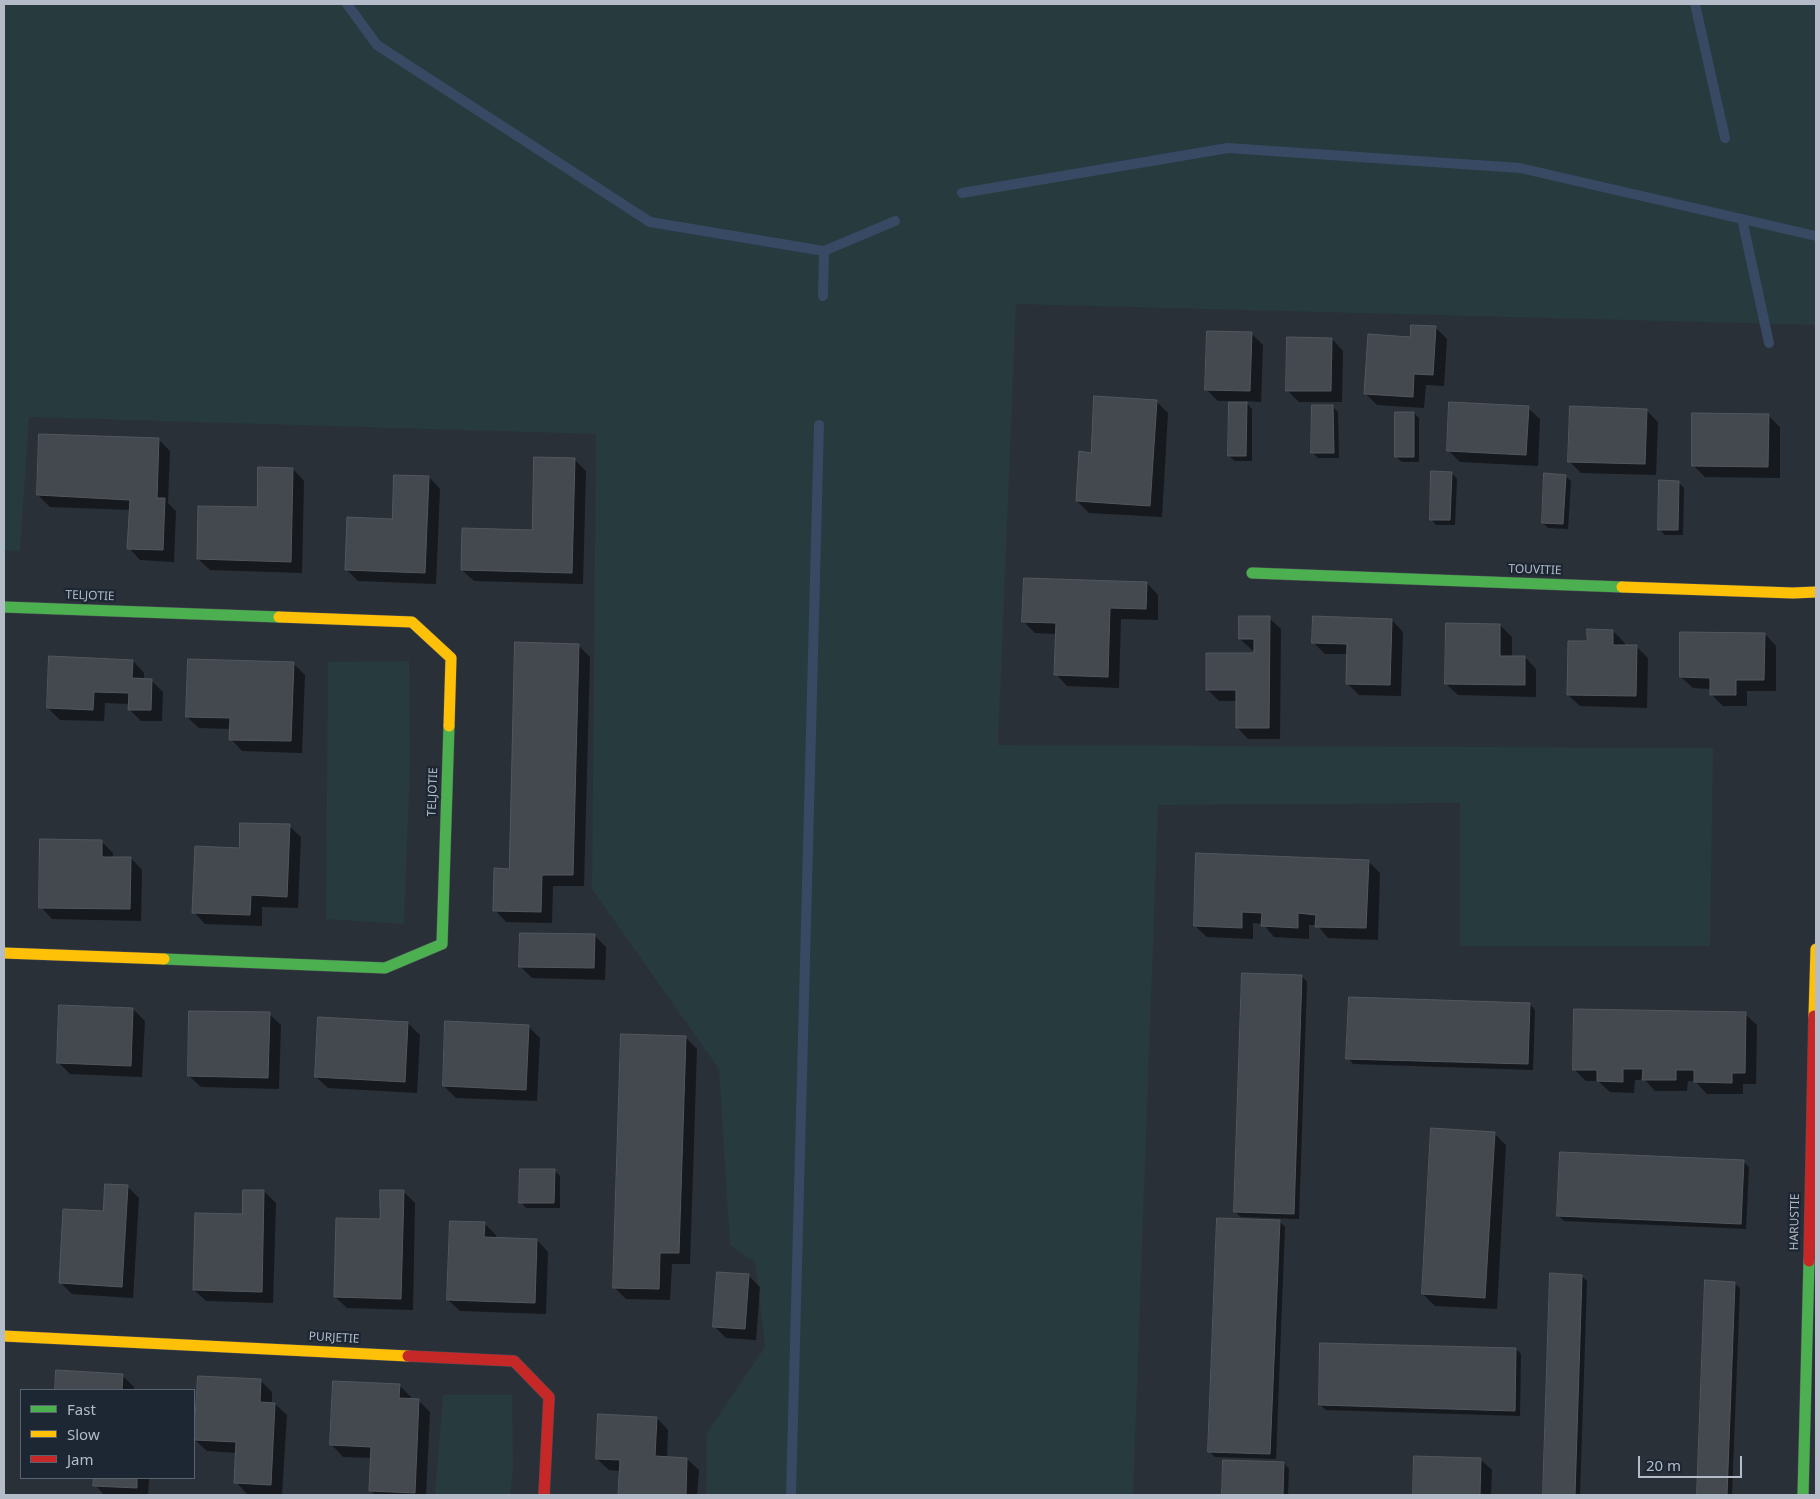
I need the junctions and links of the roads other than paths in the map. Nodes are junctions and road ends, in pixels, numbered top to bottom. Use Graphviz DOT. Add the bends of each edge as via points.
graph roads {
  1 [pos="1252,573"];
  2 [pos="1816,592"];
  3 [pos="4,607"];
  4 [pos="1816,949"];
  5 [pos="4,953"];
  6 [pos="1816,966"];
  7 [pos="4,1336"];
  8 [pos="544,1495"];
  9 [pos="1803,1495"];
  1 -- 2 [label="street, TOUVITIE"];
  3 -- 5 [label="street, TELJOTIE" via="412,622 450,658 442,944 385,968"];
  4 -- 6 [label="street, HARUSTIE"];
  6 -- 9 [label="street, HARUSTIE"];
  7 -- 8 [label="street, PURJETIE" via="514,1361 549,1397"];
}
